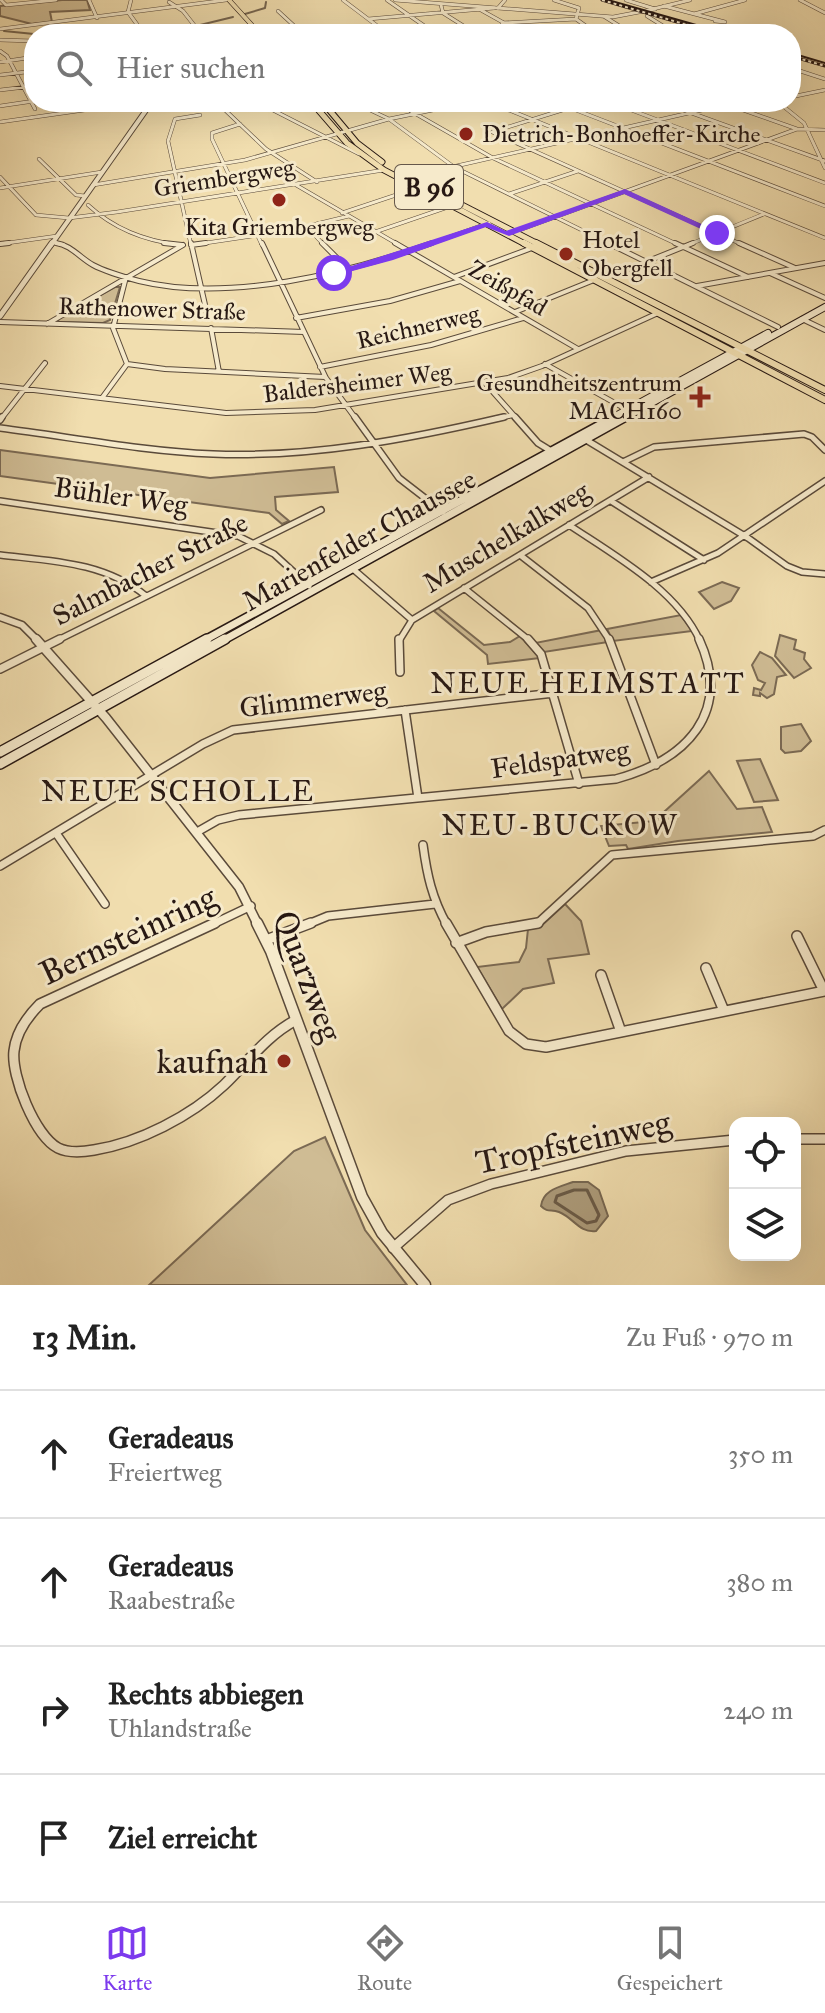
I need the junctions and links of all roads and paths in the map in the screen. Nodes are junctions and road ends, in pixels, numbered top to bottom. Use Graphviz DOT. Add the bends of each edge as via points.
graph roads {
  1 [pos="1,0"];
  2 [pos="56,0"];
  3 [pos="89,0"];
  4 [pos="131,0"];
  5 [pos="215,0"];
  6 [pos="225,0"];
  7 [pos="343,0"];
  8 [pos="387,0"];
  9 [pos="395,0"];
  10 [pos="505,0"];
  11 [pos="554,0"];
  12 [pos="626,0"];
  13 [pos="688,0"];
  14 [pos="743,0"];
  15 [pos="800,0"];
  16 [pos="169,2"];
  17 [pos="196,3"];
  18 [pos="438,3"];
  19 [pos="174,6"];
  20 [pos="664,6"];
  21 [pos="478,8"];
  22 [pos="496,8"];
  23 [pos="655,9"];
  24 [pos="278,11"];
  25 [pos="129,13"];
  26 [pos="442,13"];
  27 [pos="825,13"];
  28 [pos="692,14"];
  29 [pos="409,15"];
  30 [pos="647,16"];
  31 [pos="576,17"];
  32 [pos="605,17"];
  33 [pos="97,18"];
  34 [pos="368,19"];
  35 [pos="715,21"];
  36 [pos="502,23"];
  37 [pos="44,24"];
  38 [pos="137,24"];
  39 [pos="193,24"];
  40 [pos="244,24"];
  41 [pos="250,24"];
  42 [pos="292,24"];
  43 [pos="375,24"];
  44 [pos="422,24"];
  45 [pos="460,24"];
  46 [pos="584,24"];
  47 [pos="616,24"];
  48 [pos="660,24"];
  49 [pos="24,26"];
  50 [pos="0,29"];
  51 [pos="0,40"];
  52 [pos="24,41"];
  53 [pos="0,51"];
  54 [pos="24,58"];
  55 [pos="9,60"];
  56 [pos="0,62"];
  57 [pos="801,71"];
  58 [pos="24,72"];
  59 [pos="16,73"];
  60 [pos="0,75"];
  61 [pos="825,79"];
  62 [pos="23,87"];
  63 [pos="0,90"];
  64 [pos="825,90"];
  65 [pos="819,92"];
  66 [pos="801,95"];
  67 [pos="825,96"];
  68 [pos="24,102"];
  69 [pos="0,106"];
  70 [pos="70,112"];
  71 [pos="145,112"];
  72 [pos="227,112"];
  73 [pos="276,112"];
  74 [pos="319,112"];
  75 [pos="331,112"];
  76 [pos="374,112"];
  77 [pos="423,112"];
  78 [pos="513,112"];
  79 [pos="555,112"];
  80 [pos="579,112"];
  81 [pos="636,112"];
  82 [pos="694,112"];
  83 [pos="747,112"];
  84 [pos="753,112"];
  85 [pos="792,112"];
  86 [pos="418,113"];
  87 [pos="689,113"];
  88 [pos="200,115"];
  89 [pos="756,115"];
  90 [pos="389,119"];
  91 [pos="530,119"];
  92 [pos="657,120"];
  93 [pos="0,122"];
  94 [pos="240,124"];
  95 [pos="340,124"];
  96 [pos="330,125"];
  97 [pos="621,128"];
  98 [pos="797,129"];
  99 [pos="807,129"];
  100 [pos="825,130"];
  101 [pos="346,131"];
  102 [pos="338,133"];
  103 [pos="324,137"];
  104 [pos="576,138"];
  105 [pos="766,141"];
  106 [pos="529,149"];
  107 [pos="738,150"];
  108 [pos="271,152"];
  109 [pos="359,154"];
  110 [pos="492,157"];
  111 [pos="39,159"];
  112 [pos="708,161"];
  113 [pos="823,161"];
  114 [pos="223,164"];
  115 [pos="453,166"];
  116 [pos="825,168"];
  117 [pos="384,170"];
  118 [pos="578,171"];
  119 [pos="102,172"];
  120 [pos="174,173"];
  121 [pos="669,176"];
  122 [pos="0,177"];
  123 [pos="408,177"];
  124 [pos="59,178"];
  125 [pos="399,179"];
  126 [pos="317,182"];
  127 [pos="544,182"];
  128 [pos="825,183"];
  129 [pos="93,185"];
  130 [pos="296,185"];
  131 [pos="9,186"];
  132 [pos="0,188"];
  133 [pos="417,188"];
  134 [pos="625,191"];
  135 [pos="509,194"];
  136 [pos="237,195"];
  137 [pos="85,196"];
  138 [pos="181,203"];
  139 [pos="591,204"];
  140 [pos="88,205"];
  141 [pos="451,206"];
  142 [pos="825,206"];
  143 [pos="342,213"];
  144 [pos="97,214"];
  145 [pos="764,214"];
  146 [pos="349,216"];
  147 [pos="556,216"];
  148 [pos="69,218"];
  149 [pos="496,222"];
  150 [pos="487,224"];
  151 [pos="307,227"];
  152 [pos="515,231"];
  153 [pos="375,232"];
  154 [pos="717,233"];
  155 [pos="506,234"];
  156 [pos="57,236"];
  157 [pos="257,236"];
  158 [pos="825,238"];
  159 [pos="52,242"];
  160 [pos="0,244"];
  161 [pos="183,245"];
  162 [pos="191,245"];
  163 [pos="683,247"];
  164 [pos="532,248"];
  165 [pos="410,252"];
  166 [pos="648,261"];
  167 [pos="825,263"];
  168 [pos="795,268"];
  169 [pos="349,270"];
  170 [pos="770,273"];
  171 [pos="126,277"];
  172 [pos="454,277"];
  173 [pos="748,277"];
  174 [pos="606,278"];
  175 [pos="594,280"];
  176 [pos="460,281"];
  177 [pos="280,284"];
  178 [pos="697,286"];
  179 [pos="201,287"];
  180 [pos="825,302"];
  181 [pos="515,312"];
  182 [pos="658,313"];
  183 [pos="0,316"];
  184 [pos="208,318"];
  185 [pos="296,318"];
  186 [pos="523,318"];
  187 [pos="802,319"];
  188 [pos="0,322"];
  189 [pos="47,324"];
  190 [pos="114,326"];
  191 [pos="776,326"];
  192 [pos="211,328"];
  193 [pos="825,330"];
  194 [pos="304,332"];
  195 [pos="717,335"];
  196 [pos="709,339"];
  197 [pos="578,349"];
  198 [pos="740,351"];
  199 [pos="45,363"];
  200 [pos="127,364"];
  201 [pos="545,364"];
  202 [pos="773,364"];
  203 [pos="320,367"];
  204 [pos="765,368"];
  205 [pos="219,372"];
  206 [pos="325,377"];
  207 [pos="485,383"];
  208 [pos="0,386"];
  209 [pos="26,389"];
  210 [pos="825,390"];
  211 [pos="102,398"];
  212 [pos="825,400"];
  213 [pos="346,406"];
  214 [pos="630,412"];
  215 [pos="513,415"];
  216 [pos="0,420"];
  217 [pos="0,428"];
  218 [pos="583,438"];
  219 [pos="373,444"];
  220 [pos="825,450"];
  221 [pos="551,451"];
  222 [pos="623,462"];
  223 [pos="649,477"];
  224 [pos="825,481"];
  225 [pos="0,501"];
  226 [pos="611,501"];
  227 [pos="321,510"];
  228 [pos="444,514"];
  229 [pos="569,525"];
  230 [pos="745,536"];
  231 [pos="253,542"];
  232 [pos="0,555"];
  233 [pos="520,555"];
  234 [pos="704,560"];
  235 [pos="353,569"];
  236 [pos="825,574"];
  237 [pos="651,582"];
  238 [pos="310,587"];
  239 [pos="464,588"];
  240 [pos="146,596"];
  241 [pos="0,617"];
  242 [pos="412,620"];
  243 [pos="44,647"];
  244 [pos="0,669"];
  245 [pos="400,672"];
  246 [pos="554,693"];
  247 [pos="95,705"];
  248 [pos="405,710"];
  249 [pos="0,752"];
  250 [pos="0,764"];
  251 [pos="656,765"];
  252 [pos="151,776"];
  253 [pos="579,784"];
  254 [pos="418,798"];
  255 [pos="825,830"];
  256 [pos="197,832"];
  257 [pos="56,833"];
  258 [pos="423,845"];
  259 [pos="0,866"];
  260 [pos="105,904"];
  261 [pos="435,904"];
  262 [pos="251,906"];
  263 [pos="797,936"];
  264 [pos="266,940"];
  265 [pos="456,943"];
  266 [pos="706,968"];
  267 [pos="601,975"];
  268 [pos="824,991"];
  269 [pos="724,1011"];
  270 [pos="296,1020"];
  271 [pos="621,1032"];
  272 [pos="801,1139"];
  273 [pos="825,1139"];
  274 [pos="729,1140"];
  275 [pos="393,1248"];
  276 [pos="425,1285"];
  1 -- 2 [label="street" via="6,5"];
  3 -- 33 [label="street"];
  4 -- 25 [label="street"];
  5 -- 17 [label="street"];
  6 -- 17 [label="street"];
  6 -- 40 [label="main road"];
  6 -- 41 [label="main road"];
  7 -- 34 [label="street"];
  8 -- 29 [label="street"];
  9 -- 18 [label="street"];
  10 -- 22 [label="street"];
  11 -- 31 [label="street" via="579,8"];
  12 -- 23 [label="street"];
  13 -- 20 [label="street"];
  14 -- 28 [label="street"];
  15 -- 27 [label="street"];
  16 -- 19 [label="street"];
  17 -- 19 [label="street"];
  18 -- 21 [label="street"];
  18 -- 26 [label="street"];
  19 -- 25 [label="street"];
  19 -- 39 [label="street"];
  20 -- 23 [label="street"];
  20 -- 28 [label="street"];
  21 -- 22 [label="street"];
  21 -- 26 [label="street"];
  21 -- 36 [label="street"];
  22 -- 31 [label="street"];
  23 -- 32 [label="street"];
  24 -- 42 [label="street"];
  25 -- 33 [label="street"];
  25 -- 38 [label="street"];
  26 -- 29 [label="street"];
  26 -- 45 [label="street"];
  28 -- 35 [label="street"];
  29 -- 34 [label="street"];
  29 -- 44 [label="street"];
  30 -- 48 [label="street"];
  31 -- 32 [label="street"];
  31 -- 36 [label="street"];
  31 -- 46 [label="street"];
  32 -- 47 [label="street"];
  33 -- 37 [label="street"];
  34 -- 43 [label="street"];
  49 -- 50 [label="street"];
  51 -- 52 [label="street"];
  53 -- 55 [label="street"];
  54 -- 55 [label="street"];
  55 -- 56 [label="street"];
  55 -- 59 [label="street"];
  57 -- 61 [label="street"];
  58 -- 59 [label="street"];
  59 -- 60 [label="street"];
  59 -- 62 [label="street"];
  62 -- 63 [label="street"];
  64 -- 65 [label="street"];
  65 -- 66 [label="street"];
  65 -- 67 [label="street"];
  68 -- 69 [label="street"];
  70 -- 93 [label="street"];
  71 -- 119 [label="street"];
  72 -- 94 [label="street"];
  73 -- 103 [label="street"];
  74 -- 96 [label="main road, B 96"];
  75 -- 95 [label="main road, B 96"];
  76 -- 90 [label="street"];
  77 -- 86 [label="street"];
  78 -- 91 [label="street"];
  79 -- 91 [label="street"];
  80 -- 97 [label="street"];
  81 -- 92 [label="street"];
  82 -- 87 [label="street"];
  83 -- 89 [label="street"];
  84 -- 89 [label="street"];
  85 -- 99 [label="street"];
  86 -- 90 [label="street"];
  86 -- 110 [label="street"];
  87 -- 92 [label="street"];
  87 -- 105 [label="street"];
  88 -- 120 [label="street" via="174,121 168,141"];
  89 -- 98 [label="street"];
  90 -- 101 [label="street"];
  90 -- 115 [label="street"];
  91 -- 104 [label="street"];
  91 -- 106 [label="street" via="492,132"];
  92 -- 97 [label="street"];
  92 -- 107 [label="street"];
  94 -- 108 [label="street"];
  94 -- 114 [label="street" via="212,133"];
  95 -- 96 [label="main road"];
  95 -- 101 [label="main road, B 96"];
  96 -- 102 [label="main road, B 96"];
  97 -- 104 [label="street"];
  97 -- 112 [label="street"];
  98 -- 99 [label="street"];
  98 -- 105 [label="street"];
  99 -- 100 [label="street"];
  99 -- 113 [label="street"];
  101 -- 102 [label="street"];
  101 -- 123 [label="main road, B 96"];
  102 -- 103 [label="street"];
  102 -- 109 [label="main road, B 96"];
  103 -- 108 [label="street"];
  103 -- 109 [label="street"];
  104 -- 106 [label="street"];
  104 -- 121 [label="street"];
  105 -- 107 [label="street"];
  105 -- 113 [label="street"];
  106 -- 110 [label="street"];
  106 -- 118 [label="street"];
  107 -- 112 [label="street"];
  107 -- 128 [label="street"];
  108 -- 114 [label="street"];
  108 -- 126 [label="street"];
  109 -- 117 [label="main road, B 96"];
  110 -- 115 [label="street"];
  110 -- 127 [label="street"];
  111 -- 124 [label="street"];
  112 -- 121 [label="street"];
  112 -- 142 [label="street"];
  113 -- 116 [label="street"];
  114 -- 120 [label="street"];
  114 -- 136 [label="street"];
  115 -- 123 [label="street"];
  115 -- 135 [label="street"];
  117 -- 125 [label="main road, B 96"];
  117 -- 126 [label="street, Griembergweg"];
  118 -- 127 [label="street"];
  118 -- 134 [label="street"];
  119 -- 124 [label="street"];
  119 -- 129 [label="street"];
  120 -- 129 [label="street"];
  120 -- 138 [label="street"];
  121 -- 134 [label="street"];
  121 -- 145 [label="street"];
  122 -- 131 [label="street, Griembergweg"];
  123 -- 125 [label="street"];
  123 -- 149 [label="main road, B 96"];
  124 -- 131 [label="street"];
  124 -- 137 [label="street" via="76,195"];
  125 -- 133 [label="main road, B 96"];
  126 -- 130 [label="street, Griembergweg"];
  127 -- 135 [label="street"];
  127 -- 139 [label="street"];
  129 -- 137 [label="street"];
  130 -- 136 [label="street, Griembergweg"];
  130 -- 143 [label="street, Zeißpfad"];
  131 -- 132 [label="street"];
  131 -- 148 [label="street, Griembergweg" via="37,216"];
  133 -- 141 [label="main road, B 96"];
  133 -- 143 [label="street"];
  134 -- 139 [label="street"];
  134 -- 154 [label="street"];
  135 -- 147 [label="street"];
  136 -- 138 [label="street, Griembergweg"];
  136 -- 157 [label="street"];
  137 -- 148 [label="street"];
  138 -- 144 [label="street, Griembergweg"];
  138 -- 162 [label="street"];
  139 -- 147 [label="street"];
  139 -- 163 [label="street"];
  140 -- 144 [label="street"];
  141 -- 150 [label="main road, B 96"];
  141 -- 153 [label="street"];
  143 -- 146 [label="street, Zeißpfad"];
  144 -- 148 [label="street, Griembergweg"];
  144 -- 161 [label="street" via="136,235"];
  145 -- 154 [label="street"];
  145 -- 158 [label="street"];
  146 -- 151 [label="street"];
  146 -- 153 [label="street, Zeißpfad"];
  147 -- 152 [label="street"];
  147 -- 166 [label="street"];
  148 -- 156 [label="street"];
  149 -- 150 [label="street"];
  149 -- 152 [label="main road, B 96"];
  150 -- 155 [label="main road, B 96"];
  150 -- 165 [label="street"];
  151 -- 157 [label="street"];
  151 -- 169 [label="street"];
  152 -- 155 [label="street"];
  152 -- 174 [label="main road, B 96"];
  153 -- 165 [label="street, Zeißpfad"];
  154 -- 163 [label="street"];
  154 -- 168 [label="street"];
  155 -- 164 [label="main road, B 96"];
  156 -- 159 [label="street"];
  156 -- 160 [label="street"];
  157 -- 162 [label="street"];
  157 -- 177 [label="street"];
  159 -- 171 [label="street"];
  159 -- 183 [label="street"];
  161 -- 162 [label="street"];
  161 -- 171 [label="street"];
  162 -- 179 [label="street"];
  163 -- 166 [label="street"];
  163 -- 173 [label="street"];
  164 -- 172 [label="street"];
  164 -- 175 [label="main road, B 96"];
  165 -- 169 [label="street"];
  165 -- 172 [label="street, Zeißpfad"];
  166 -- 174 [label="street"];
  166 -- 178 [label="street"];
  167 -- 168 [label="street"];
  168 -- 170 [label="street"];
  169 -- 177 [label="street"];
  170 -- 173 [label="street"];
  170 -- 180 [label="street"];
  171 -- 179 [label="street"];
  171 -- 189 [label="street"];
  171 -- 190 [label="street"];
  172 -- 176 [label="street, Zeißpfad"];
  173 -- 178 [label="street"];
  174 -- 195 [label="main road, B 96"];
  175 -- 181 [label="street, Reichnerweg"];
  175 -- 182 [label="main road, B 96"];
  176 -- 181 [label="street, Zeißpfad"];
  176 -- 185 [label="street" via="372,305"];
  177 -- 179 [label="street"];
  177 -- 185 [label="street"];
  178 -- 191 [label="street"];
  179 -- 184 [label="street"];
  180 -- 187 [label="main road"];
  180 -- 191 [label="main road"];
  181 -- 186 [label="street, Zeißpfad"];
  182 -- 196 [label="main road, B 96"];
  182 -- 197 [label="street, Baldersheimer Weg"];
  185 -- 194 [label="street"];
  186 -- 197 [label="street, Zeißpfad"];
  186 -- 203 [label="street, Reichnerweg" via="431,345"];
  187 -- 193 [label="street"];
  187 -- 198 [label="main road"];
  188 -- 189 [label="street, Rathenower Straße"];
  189 -- 190 [label="street, Rathenower Straße"];
  190 -- 192 [label="street, Rathenower Straße"];
  190 -- 200 [label="street"];
  191 -- 198 [label="main road"];
  192 -- 194 [label="street, Rathenower Straße"];
  192 -- 205 [label="street"];
  194 -- 203 [label="street"];
  195 -- 196 [label="main road"];
  195 -- 198 [label="main road, B 96"];
  196 -- 198 [label="main road, B 96"];
  197 -- 201 [label="street, Baldersheimer Weg"];
  198 -- 202 [label="main road, B 96"];
  198 -- 204 [label="main road, B 96"];
  198 -- 214 [label="main road, Marienfelder Chaussee"];
  199 -- 209 [label="street"];
  200 -- 205 [label="street"];
  200 -- 211 [label="street"];
  201 -- 207 [label="street, Baldersheimer Weg"];
  201 -- 214 [label="street"];
  202 -- 204 [label="main road"];
  202 -- 210 [label="main road, B 96"];
  203 -- 206 [label="street"];
  204 -- 212 [label="main road, B 96"];
  205 -- 206 [label="street"];
  206 -- 213 [label="street"];
  207 -- 213 [label="street, Baldersheimer Weg"];
  207 -- 215 [label="street"];
  208 -- 209 [label="street, Baldersheimer Weg"];
  209 -- 211 [label="street, Baldersheimer Weg"];
  209 -- 216 [label="street"];
  211 -- 213 [label="street, Baldersheimer Weg" via="239,414"];
  213 -- 219 [label="street"];
  214 -- 218 [label="main road, Marienfelder Chaussee"];
  215 -- 219 [label="street"];
  215 -- 221 [label="street"];
  217 -- 219 [label="street" via="211,454"];
  218 -- 221 [label="main road, Marienfelder Chaussee"];
  218 -- 222 [label="street"];
  218 -- 228 [label="main road, Marienfelder Chaussee"];
  219 -- 228 [label="street" via="404,482"];
  220 -- 222 [label="street" via="804,434 654,447"];
  221 -- 228 [label="main road, Marienfelder Chaussee"];
  222 -- 223 [label="street"];
  223 -- 226 [label="street, Muschelkalkweg"];
  223 -- 230 [label="street"];
  224 -- 230 [label="street"];
  225 -- 231 [label="street, Bühler Weg" via="222,532"];
  226 -- 229 [label="street, Muschelkalkweg"];
  226 -- 234 [label="street"];
  227 -- 231 [label="street, Salmbacher Straße"];
  228 -- 235 [label="main road, Marienfelder Chaussee"];
  228 -- 238 [label="main road, Marienfelder Chaussee"];
  229 -- 233 [label="street, Muschelkalkweg"];
  229 -- 237 [label="street, Feldspatweg"];
  230 -- 234 [label="street"];
  230 -- 236 [label="street" via="802,572"];
  231 -- 238 [label="street, Bühler Weg"];
  231 -- 240 [label="street, Salmbacher Straße"];
  232 -- 240 [label="street" via="100,570"];
  233 -- 239 [label="street, Muschelkalkweg"];
  233 -- 251 [label="street" via="598,620"];
  234 -- 237 [label="street"];
  235 -- 238 [label="main road, Marienfelder Chaussee"];
  235 -- 242 [label="street, Muschelkalkweg"];
  237 -- 251 [label="street, Feldspatweg" via="694,629 712,680 708,708 697,730"];
  238 -- 247 [label="main road, Marienfelder Chaussee"];
  239 -- 242 [label="street, Muschelkalkweg"];
  239 -- 246 [label="street" via="537,649"];
  240 -- 243 [label="street, Salmbacher Straße"];
  241 -- 243 [label="street, Quarzweg" via="22,625"];
  242 -- 245 [label="street" via="398,638"];
  243 -- 244 [label="street, Salmbacher Straße"];
  243 -- 247 [label="street, Quarzweg"];
  246 -- 248 [label="street, Glimmerweg"];
  246 -- 253 [label="street"];
  247 -- 249 [label="main road, Marienfelder Chaussee"];
  247 -- 250 [label="main road, Marienfelder Chaussee"];
  247 -- 252 [label="street, Quarzweg"];
  248 -- 252 [label="street, Glimmerweg" via="233,730"];
  248 -- 254 [label="street"];
  251 -- 253 [label="street, Feldspatweg" via="625,777"];
  252 -- 256 [label="street, Quarzweg"];
  252 -- 257 [label="street, Glimmerweg"];
  253 -- 254 [label="street, Feldspatweg"];
  254 -- 256 [label="street, Feldspatweg" via="239,815"];
  255 -- 265 [label="street" via="813,836 612,855 538,923"];
  256 -- 262 [label="street, Quarzweg"];
  257 -- 259 [label="street, Glimmerweg"];
  257 -- 260 [label="street"];
  258 -- 261 [label="street"];
  261 -- 264 [label="street" via="328,916"];
  261 -- 265 [label="street"];
  262 -- 264 [label="street, Quarzweg"];
  262 -- 270 [label="street, Bernsteinring" via="40,1004 16,1037 14,1065 20,1088 38,1125 59,1149 79,1152 109,1146 192,1111 282,1026"];
  263 -- 268 [label="street"];
  264 -- 270 [label="street, Quarzweg"];
  265 -- 271 [label="street" via="505,1025 526,1044 546,1047"];
  266 -- 269 [label="street"];
  267 -- 271 [label="street"];
  268 -- 269 [label="street"];
  269 -- 271 [label="street"];
  270 -- 275 [label="street, Quarzweg" via="350,1169"];
  272 -- 273 [label="street"];
  274 -- 275 [label="street, Tropfsteinweg" via="597,1156 491,1184 448,1200"];
  275 -- 276 [label="street, Quarzweg"];
}
